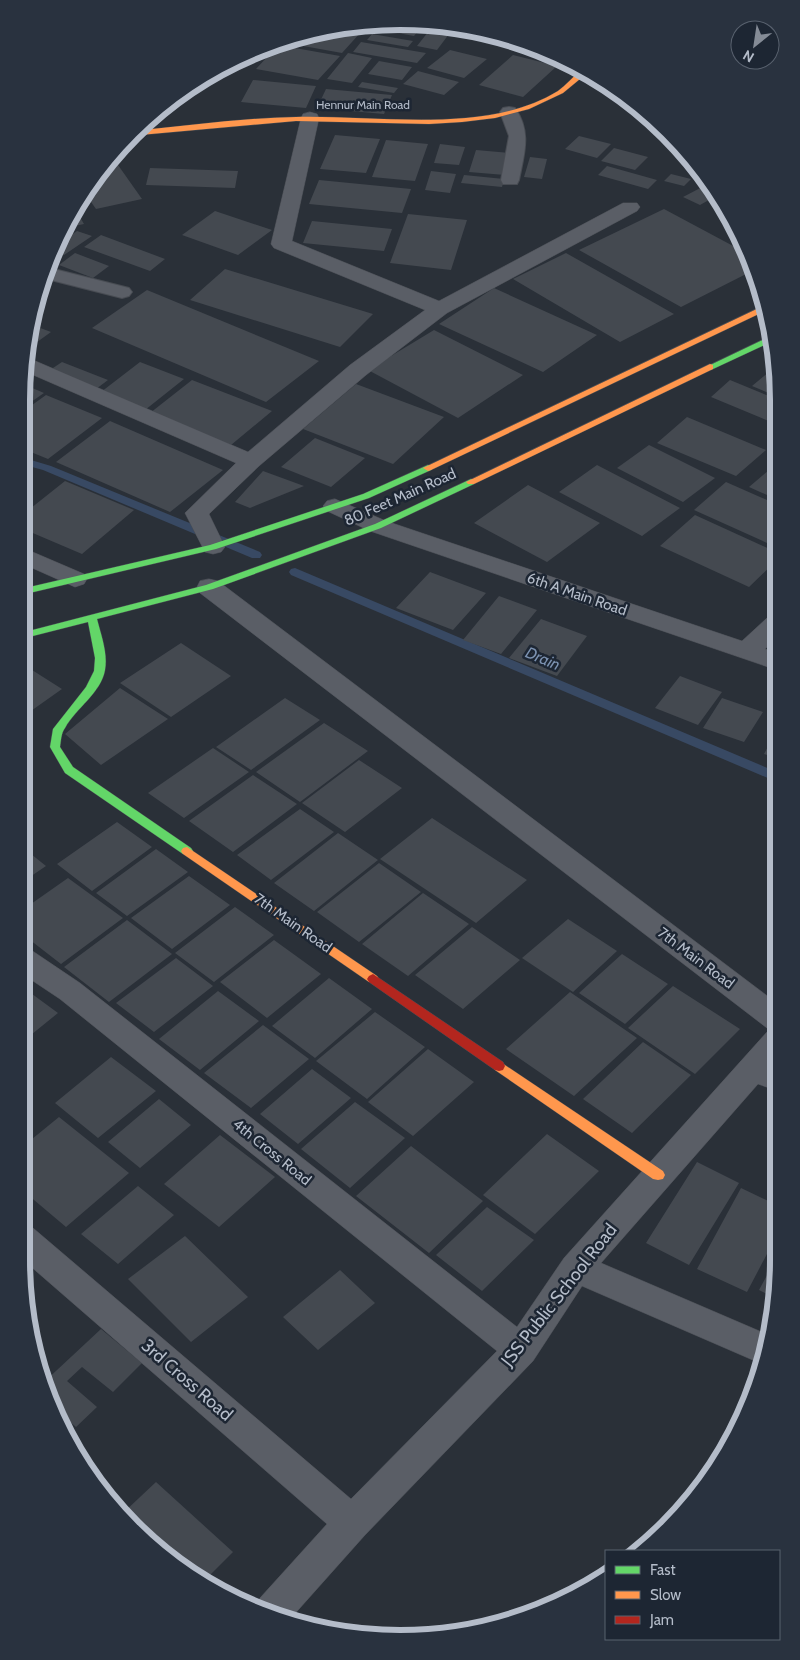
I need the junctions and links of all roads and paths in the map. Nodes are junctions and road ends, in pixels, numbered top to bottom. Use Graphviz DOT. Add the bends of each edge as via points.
graph roads {
  1 [pos="578,76"];
  2 [pos="509,112"];
  3 [pos="310,118"];
  4 [pos="144,133"];
  5 [pos="510,180"];
  6 [pos="630,207"];
  7 [pos="52,275"];
  8 [pos="122,292"];
  9 [pos="440,309"];
  10 [pos="759,311"];
  11 [pos="765,341"];
  12 [pos="32,366"];
  13 [pos="251,461"];
  14 [pos="335,506"];
  15 [pos="378,526"];
  16 [pos="214,546"];
  17 [pos="30,558"];
  18 [pos="75,579"];
  19 [pos="209,587"];
  20 [pos="30,590"];
  21 [pos="92,618"];
  22 [pos="770,630"];
  23 [pos="30,634"];
  24 [pos="747,651"];
  25 [pos="770,659"];
  26 [pos="30,964"];
  27 [pos="770,1014"];
  28 [pos="766,1074"];
  29 [pos="658,1175"];
  30 [pos="30,1246"];
  31 [pos="576,1268"];
  32 [pos="759,1347"];
  33 [pos="521,1350"];
  34 [pos="352,1523"];
  35 [pos="276,1608"];
  1 -- 2 [label="main road, Hennur Main Road" via="559,93 531,107"];
  2 -- 3 [label="main road, Hennur Main Road" via="449,119"];
  2 -- 5 [label="lane" via="518,136"];
  3 -- 4 [label="main road, Hennur Main Road"];
  3 -- 9 [label="street" via="281,244"];
  6 -- 9 [label="street"];
  7 -- 8 [label="lane"];
  9 -- 13 [label="street" via="358,370"];
  10 -- 14 [label="main road, 80 Feet Main Road" via="501,435 366,496"];
  11 -- 15 [label="main road, 80 Feet Main Road"];
  12 -- 13 [label="street"];
  13 -- 16 [label="street" via="197,513"];
  14 -- 15 [label="street, 6th A Main Road"];
  14 -- 16 [label="main road, 80 Feet Main Road"];
  15 -- 19 [label="main road, 80 Feet Main Road"];
  15 -- 24 [label="street, 6th A Main Road"];
  16 -- 18 [label="main road, 80 Feet Main Road"];
  17 -- 18 [label="street"];
  18 -- 20 [label="main road, 80 Feet Main Road"];
  19 -- 21 [label="main road, 80 Feet Main Road"];
  19 -- 27 [label="street, 7th Main Road"];
  21 -- 23 [label="main road, 80 Feet Main Road"];
  21 -- 29 [label="main road, 7th Main Road" via="102,661 99,677 91,692 57,728 55,747 69,770"];
  22 -- 24 [label="street"];
  24 -- 25 [label="street, 6th A Main Road"];
  26 -- 33 [label="street, 4th Cross Road" via="70,991"];
  28 -- 29 [label="street, JSS Public School Road"];
  29 -- 31 [label="street, JSS Public School Road"];
  30 -- 34 [label="street, 3rd Cross Road"];
  31 -- 32 [label="street"];
  31 -- 33 [label="street, JSS Public School Road"];
  33 -- 34 [label="street, JSS Public School Road"];
  34 -- 35 [label="street, JSS Public School Road"];
}
